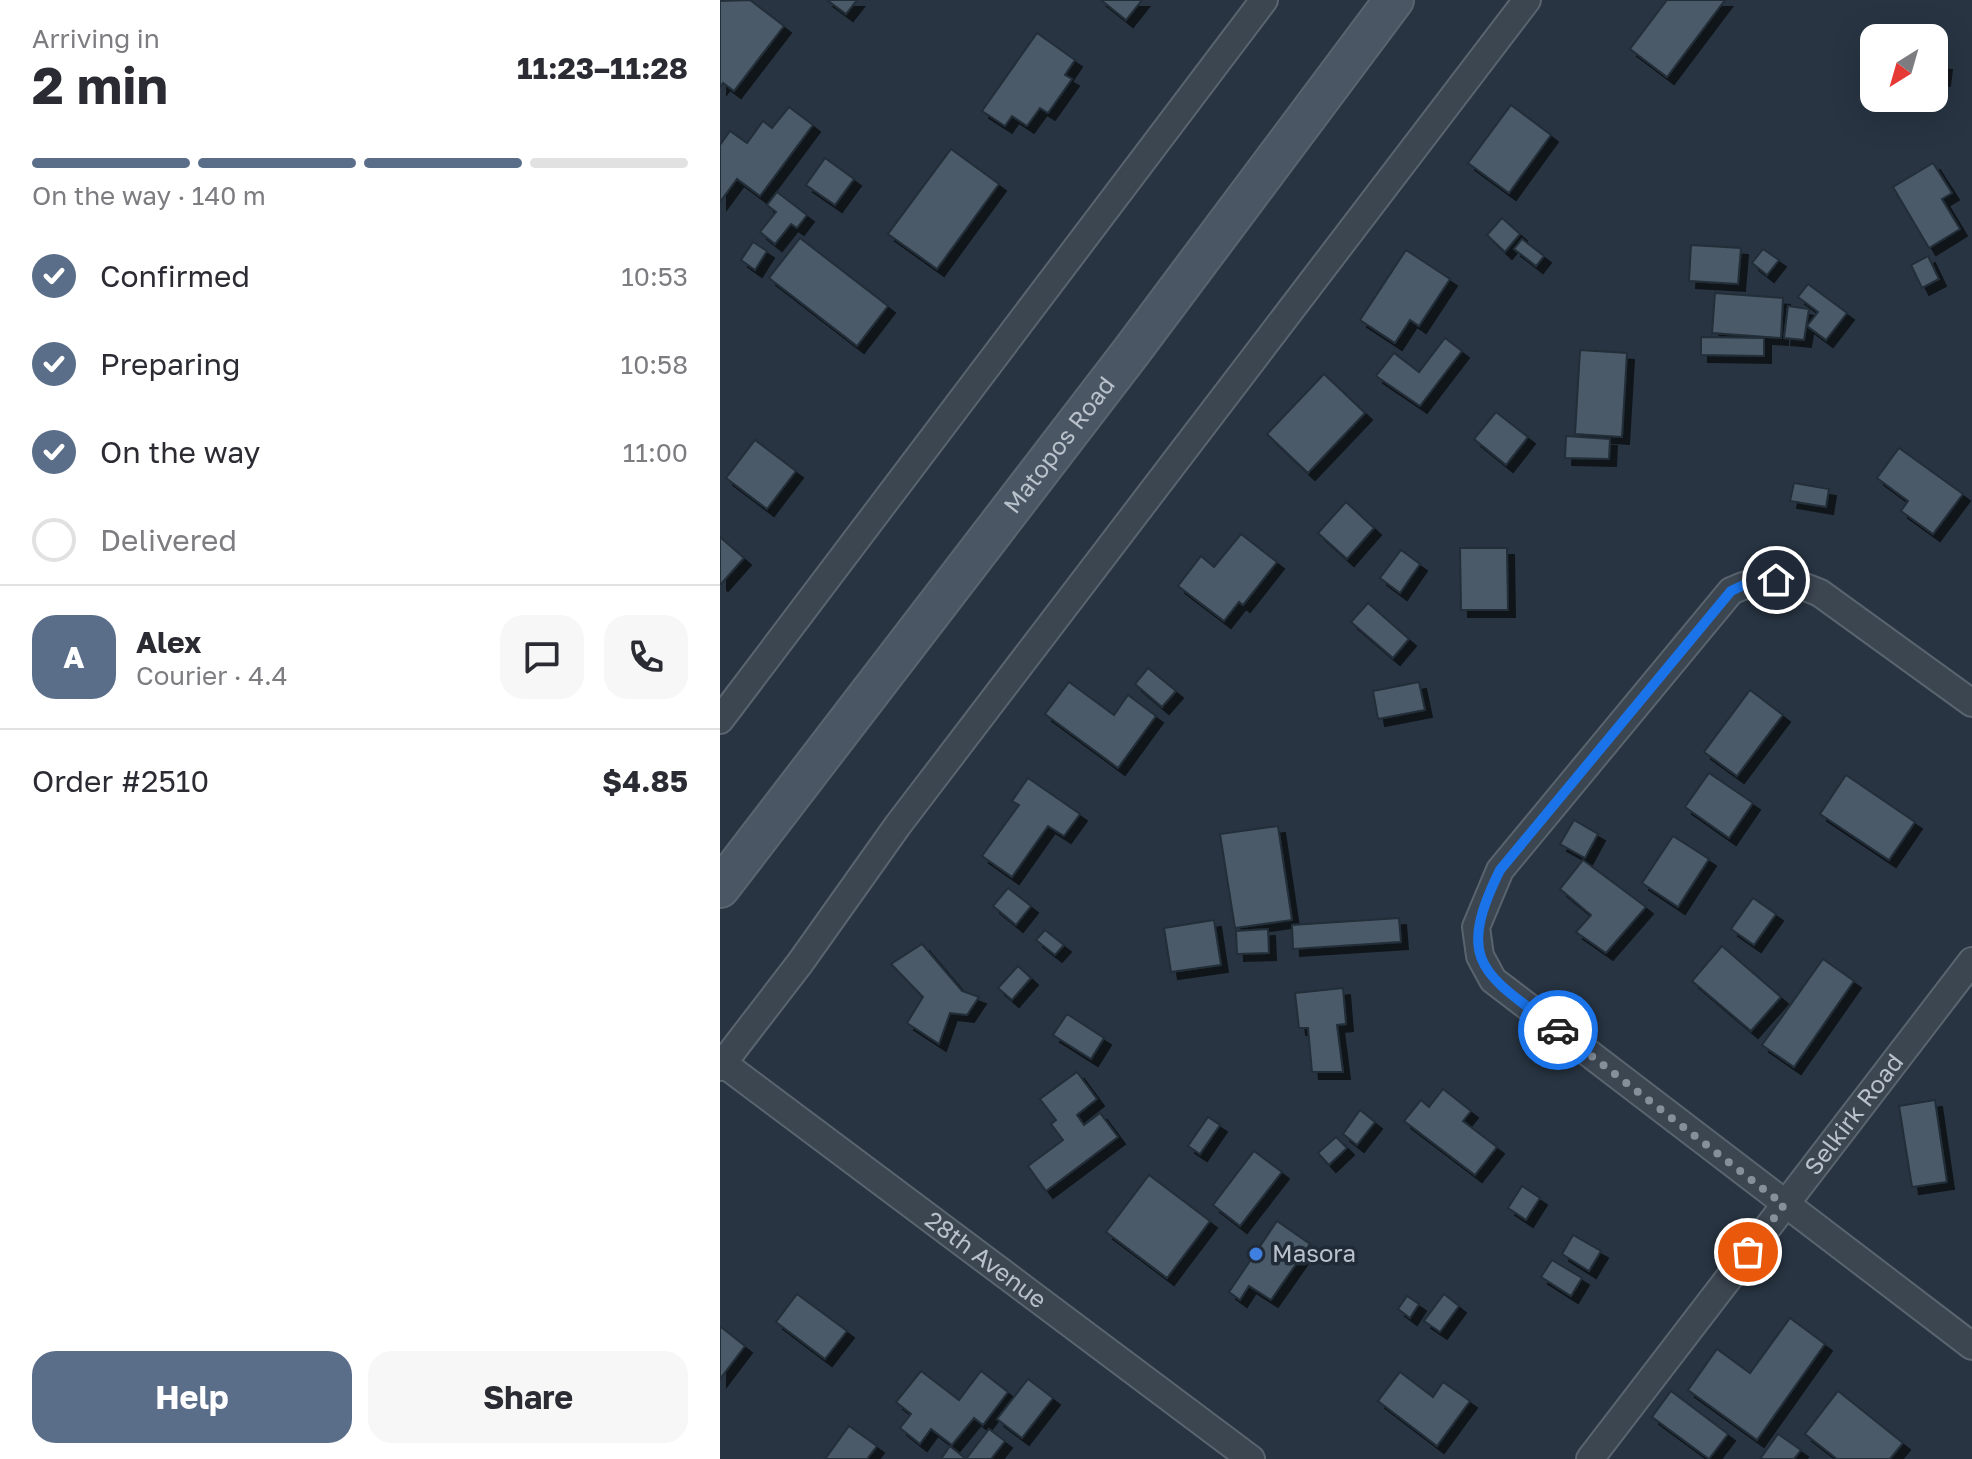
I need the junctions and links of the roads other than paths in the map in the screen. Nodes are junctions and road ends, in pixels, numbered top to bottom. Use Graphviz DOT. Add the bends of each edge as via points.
graph roads {
  1 [pos="1264,0"];
  2 [pos="1394,0"];
  3 [pos="1527,0"];
  4 [pos="1972,703"];
  5 [pos="720,720"];
  6 [pos="720,888"];
  7 [pos="1972,961"];
  8 [pos="721,1064"];
  9 [pos="1784,1205"];
  10 [pos="1972,1346"];
  11 [pos="1251,1459"];
  12 [pos="1590,1459"];
  1 -- 5 [label="street"];
  2 -- 6 [label="main road, Matopos Road"];
  3 -- 8 [label="street"];
  4 -- 9 [label="street" via="1820,593 1798,583 1750,582 1731,591 1500,870 1486,898 1476,927 1480,956 1493,980"];
  7 -- 9 [label="street, Selkirk Road"];
  8 -- 11 [label="street, 28th Avenue"];
  9 -- 10 [label="street"];
  9 -- 12 [label="street, Selkirk Road"];
}
